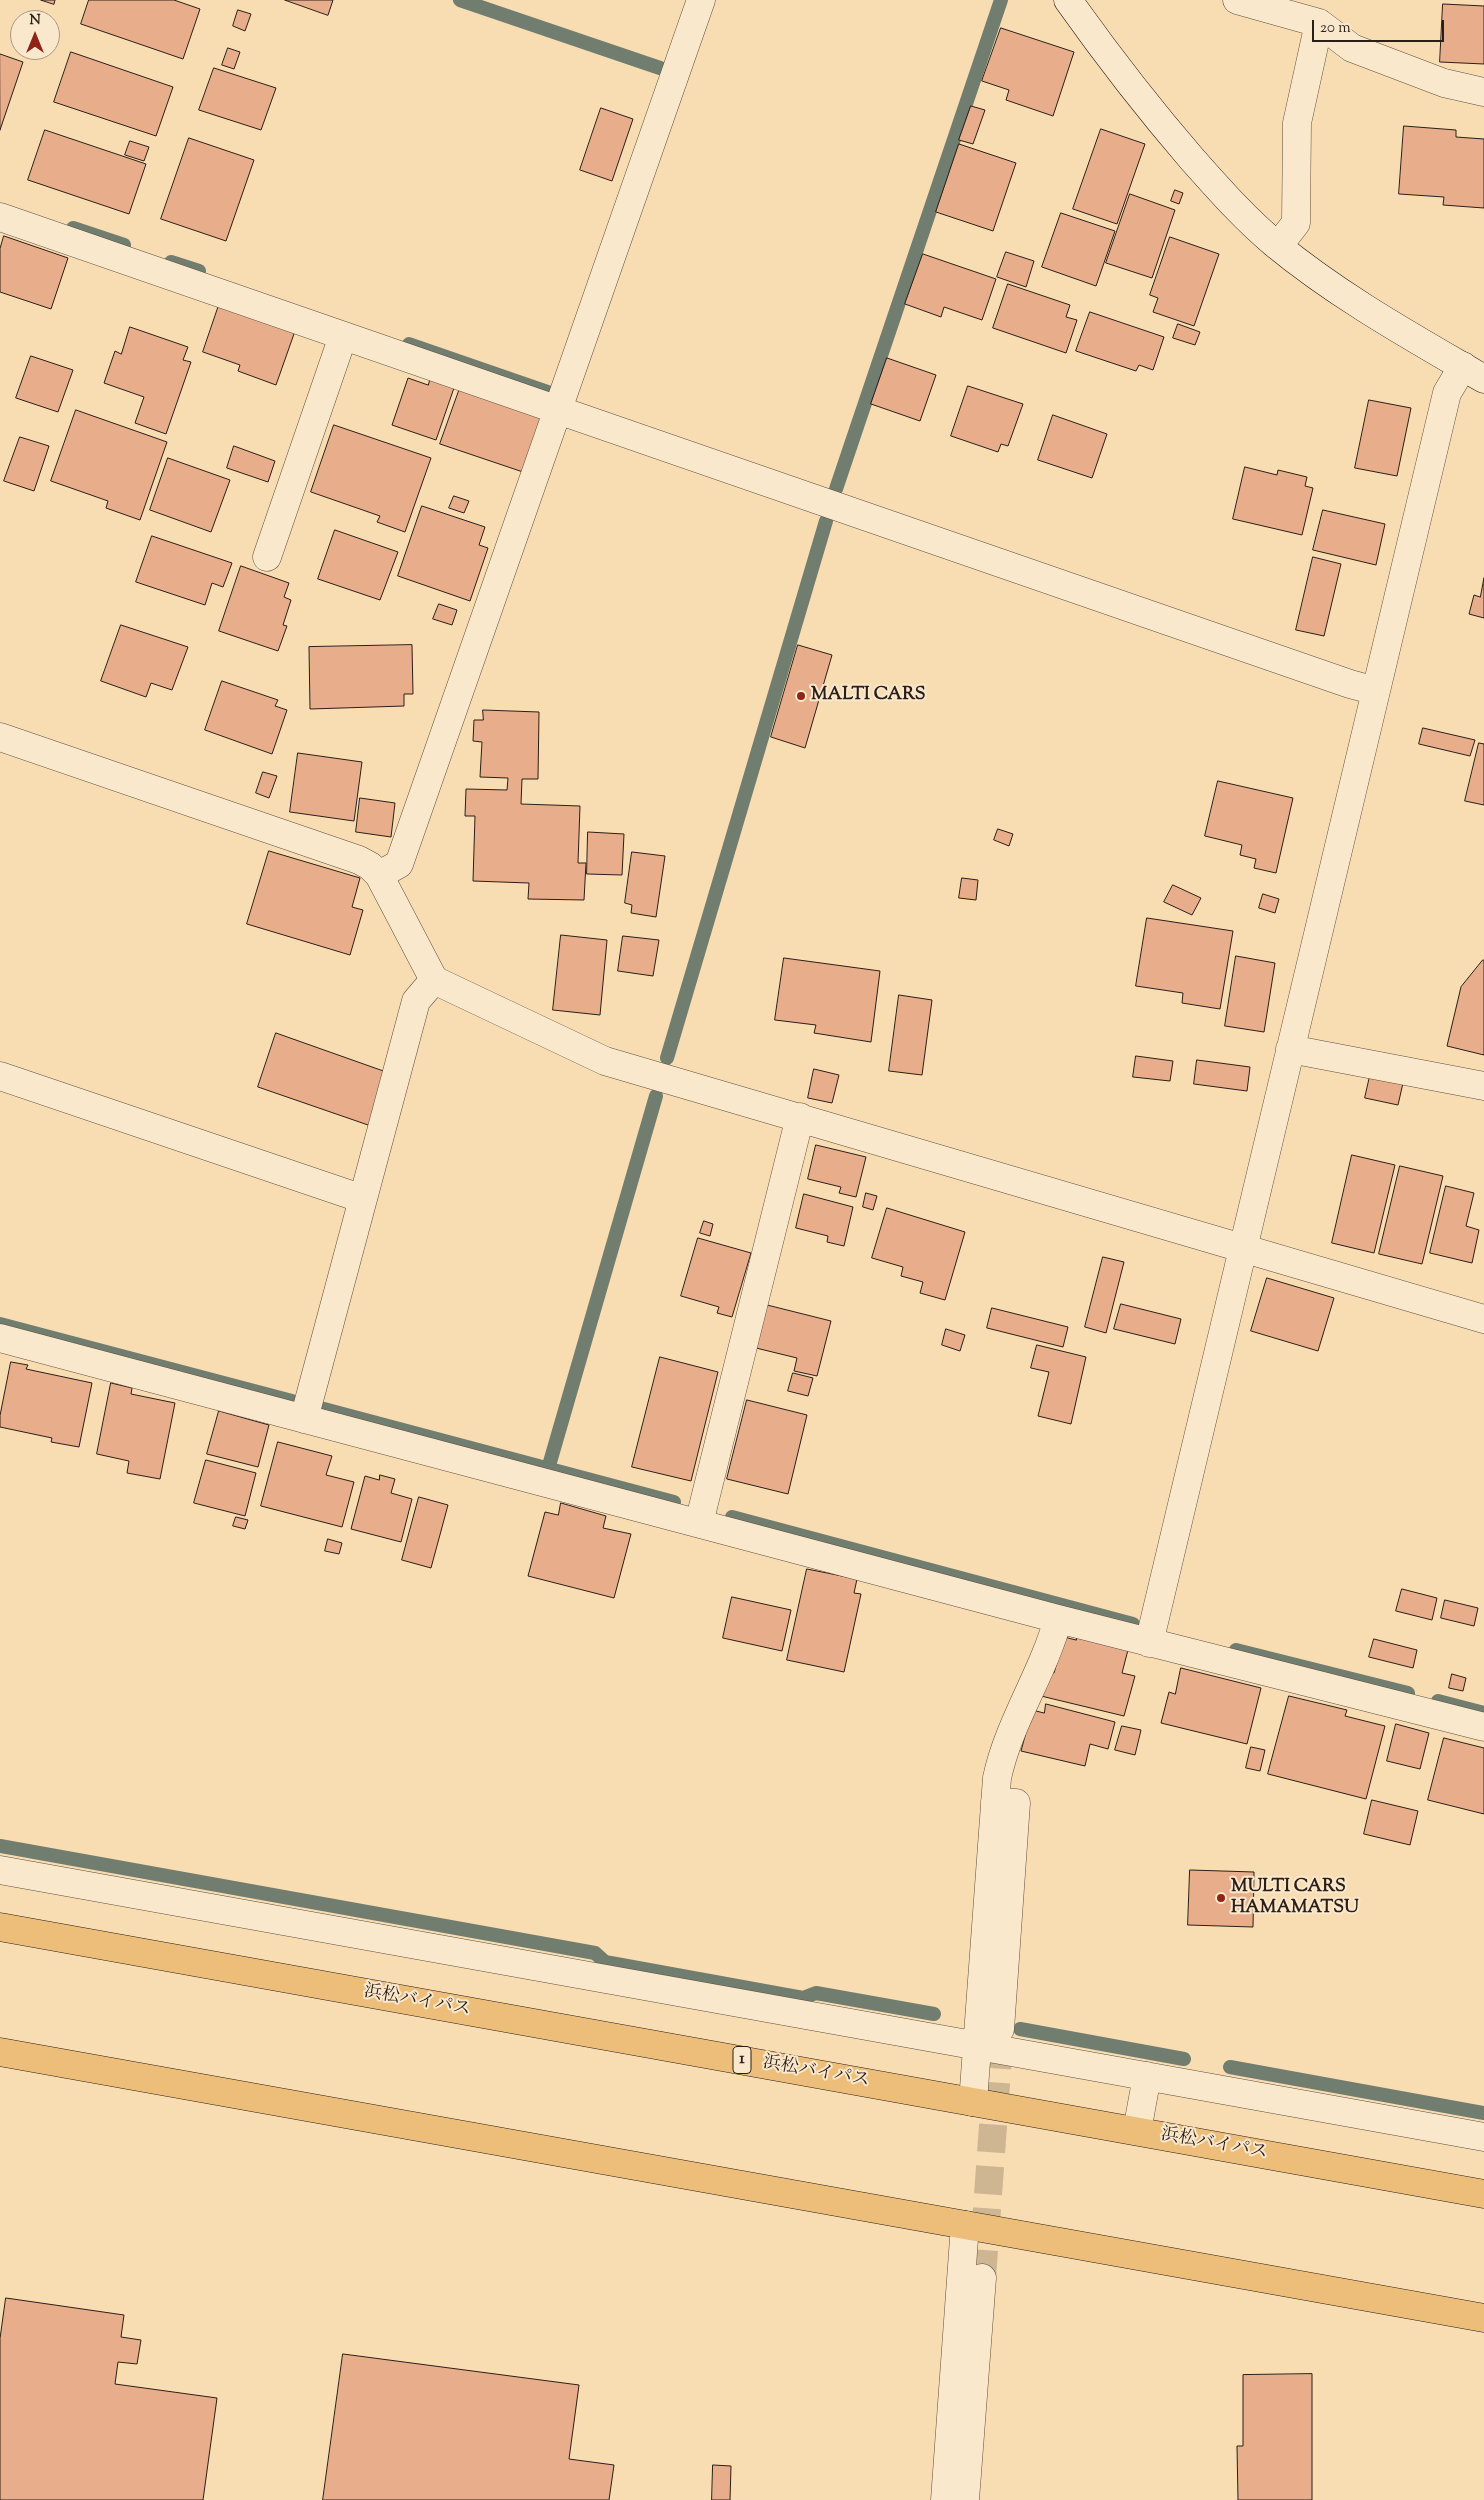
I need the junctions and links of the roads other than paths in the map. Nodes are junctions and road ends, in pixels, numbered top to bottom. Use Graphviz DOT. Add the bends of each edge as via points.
graph roads {
  1 [pos="701,0"];
  2 [pos="1068,0"];
  3 [pos="1237,0"];
  4 [pos="1319,23"];
  5 [pos="1484,92"];
  6 [pos="0,217"];
  7 [pos="1278,246"];
  8 [pos="343,336"];
  9 [pos="1473,372"];
  10 [pos="558,410"];
  11 [pos="267,557"];
  12 [pos="1376,691"];
  13 [pos="0,737"];
  14 [pos="379,875"];
  15 [pos="434,980"];
  16 [pos="1290,1049"];
  17 [pos="0,1076"];
  18 [pos="1484,1086"];
  19 [pos="800,1118"];
  20 [pos="363,1199"];
  21 [pos="1243,1248"];
  22 [pos="1484,1319"];
  23 [pos="0,1338"];
  24 [pos="304,1419"];
  25 [pos="699,1523"];
  26 [pos="1058,1619"];
  27 [pos="1148,1643"];
  28 [pos="1484,1727"];
  29 [pos="994,1802"];
  30 [pos="0,1870"];
  31 [pos="0,1927"];
  32 [pos="1000,2029"];
  33 [pos="0,2037"];
  34 [pos="977,2046"];
  35 [pos="0,2052"];
  36 [pos="110,2071"];
  37 [pos="1147,2076"];
  38 [pos="973,2102"];
  39 [pos="1137,2131"];
  40 [pos="1484,2137"];
  41 [pos="1484,2194"];
  42 [pos="965,2225"];
  43 [pos="982,2278"];
  44 [pos="1484,2318"];
  45 [pos="945,2500"];
  46 [pos="965,2500"];
  1 -- 10 [label="street"];
  2 -- 7 [label="street" via="1178,143 1222,193"];
  3 -- 4 [label="street"];
  4 -- 5 [label="street" via="1352,48 1444,83"];
  4 -- 7 [label="street" via="1297,123 1296,223"];
  6 -- 8 [label="street"];
  7 -- 9 [label="street" via="1329,286"];
  8 -- 10 [label="street"];
  8 -- 11 [label="street"];
  9 -- 12 [label="street" via="1447,393"];
  10 -- 12 [label="street"];
  10 -- 14 [label="street" via="399,864"];
  12 -- 16 [label="street"];
  13 -- 14 [label="street" via="359,860"];
  14 -- 15 [label="street"];
  15 -- 19 [label="street" via="605,1061"];
  15 -- 20 [label="street" via="416,1001"];
  16 -- 18 [label="street"];
  16 -- 21 [label="street"];
  17 -- 20 [label="street"];
  19 -- 21 [label="street"];
  19 -- 25 [label="street"];
  20 -- 24 [label="street"];
  21 -- 22 [label="street"];
  21 -- 27 [label="street"];
  23 -- 24 [label="street"];
  24 -- 25 [label="street"];
  25 -- 26 [label="street"];
  26 -- 27 [label="street"];
  26 -- 29 [label="street" via="1052,1641 1007,1741"];
  27 -- 28 [label="street"];
  29 -- 32 [label="street" via="1016,1803"];
  29 -- 34 [label="street"];
  30 -- 34 [label="street"];
  31 -- 38 [label="highway, 浜松バイパス / 1"];
  33 -- 36 [label="highway"];
  34 -- 37 [label="street"];
  34 -- 38 [label="street"];
  35 -- 36 [label="highway"];
  36 -- 42 [label="highway"];
  37 -- 39 [label="street"];
  37 -- 40 [label="street"];
  38 -- 39 [label="highway, 浜松バイパス / 1"];
  39 -- 41 [label="highway, 浜松バイパス / 1"];
  42 -- 44 [label="highway"];
  42 -- 45 [label="street"];
  43 -- 46 [label="street"];
}
